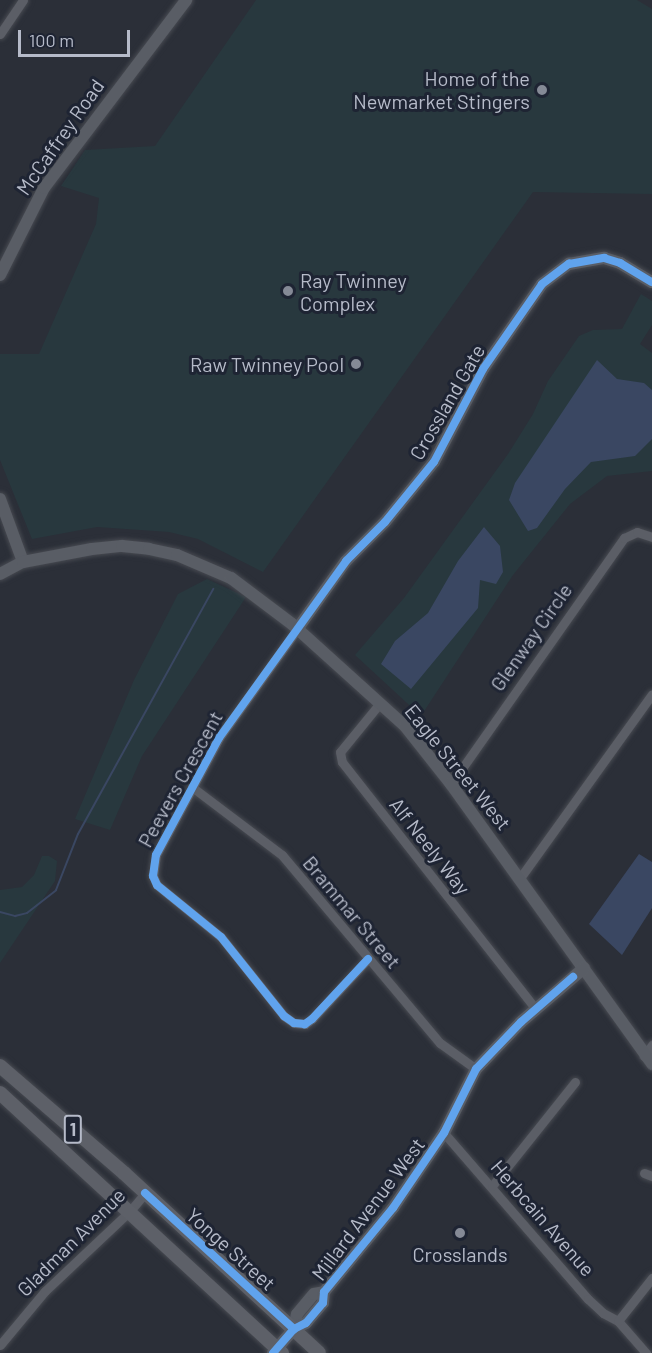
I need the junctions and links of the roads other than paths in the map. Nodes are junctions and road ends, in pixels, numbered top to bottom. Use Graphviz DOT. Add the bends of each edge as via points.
graph roads {
  1 [pos="23,0"];
  2 [pos="186,0"];
  3 [pos="0,34"];
  4 [pos="0,275"];
  5 [pos="652,282"];
  6 [pos="0,499"];
  7 [pos="652,537"];
  8 [pos="23,562"];
  9 [pos="0,574"];
  10 [pos="298,628"];
  11 [pos="652,694"];
  12 [pos="380,704"];
  13 [pos="451,784"];
  14 [pos="192,787"];
  15 [pos="520,878"];
  16 [pos="368,959"];
  17 [pos="584,968"];
  18 [pos="536,1009"];
  19 [pos="650,1055"];
  20 [pos="0,1066"];
  21 [pos="476,1069"];
  22 [pos="575,1082"];
  23 [pos="0,1093"];
  24 [pos="444,1133"];
  25 [pos="492,1186"];
  26 [pos="145,1193"];
  27 [pos="130,1211"];
  28 [pos="652,1278"];
  29 [pos="618,1321"];
  30 [pos="294,1329"];
  31 [pos="0,1345"];
  32 [pos="278,1351"];
  33 [pos="320,1353"];
  34 [pos="646,1353"];
  1 -- 3 [label="street"];
  2 -- 4 [label="main road, McCaffrey Road" via="44,188"];
  5 -- 10 [label="main road, Crossland Gate" via="604,258 569,264 542,284 483,369 434,462 385,522 346,561"];
  6 -- 8 [label="main road"];
  7 -- 13 [label="street, Glenway Circle" via="637,532 624,538"];
  8 -- 9 [label="main road, Eagle Street West"];
  8 -- 10 [label="main road, Eagle Street West" via="122,546 177,555 231,578"];
  10 -- 12 [label="main road, Eagle Street West"];
  10 -- 14 [label="street, Peevers Crescent" via="219,738"];
  11 -- 15 [label="street"];
  12 -- 13 [label="main road, Eagle Street West" via="405,726"];
  12 -- 18 [label="street, Alf Neely Way" via="340,752 342,762"];
  13 -- 15 [label="main road, Eagle Street West"];
  14 -- 16 [label="street, Brammar Street" via="282,855"];
  14 -- 16 [label="street, Peevers Crescent" via="156,855 153,876 157,885 221,937 284,1016 305,1024"];
  15 -- 17 [label="main road, Eagle Street West"];
  16 -- 21 [label="street, Brammar Street" via="440,1043"];
  17 -- 18 [label="main road, Millard Avenue West"];
  17 -- 19 [label="main road, Eagle Street West"];
  18 -- 21 [label="main road, Millard Avenue West"];
  20 -- 26 [label="main road, Yonge Street / 1"];
  21 -- 24 [label="main road, Millard Avenue West"];
  22 -- 25 [label="street"];
  23 -- 27 [label="main road, Yonge Street / 1"];
  24 -- 25 [label="street, Herbcain Avenue"];
  24 -- 30 [label="main road, Millard Avenue West" via="393,1208 324,1292 314,1294 297,1314"];
  25 -- 29 [label="street, Herbcain Avenue" via="588,1299"];
  26 -- 27 [label="street, Gladman Avenue"];
  26 -- 30 [label="main road, Yonge Street / 1"];
  27 -- 31 [label="street, Gladman Avenue" via="45,1291"];
  27 -- 32 [label="main road, Yonge Street / 1"];
  28 -- 29 [label="street"];
  29 -- 34 [label="street, Herbcain Avenue"];
  30 -- 32 [label="main road, Millard Avenue West"];
  30 -- 33 [label="main road, Yonge Street / 1"];
}
